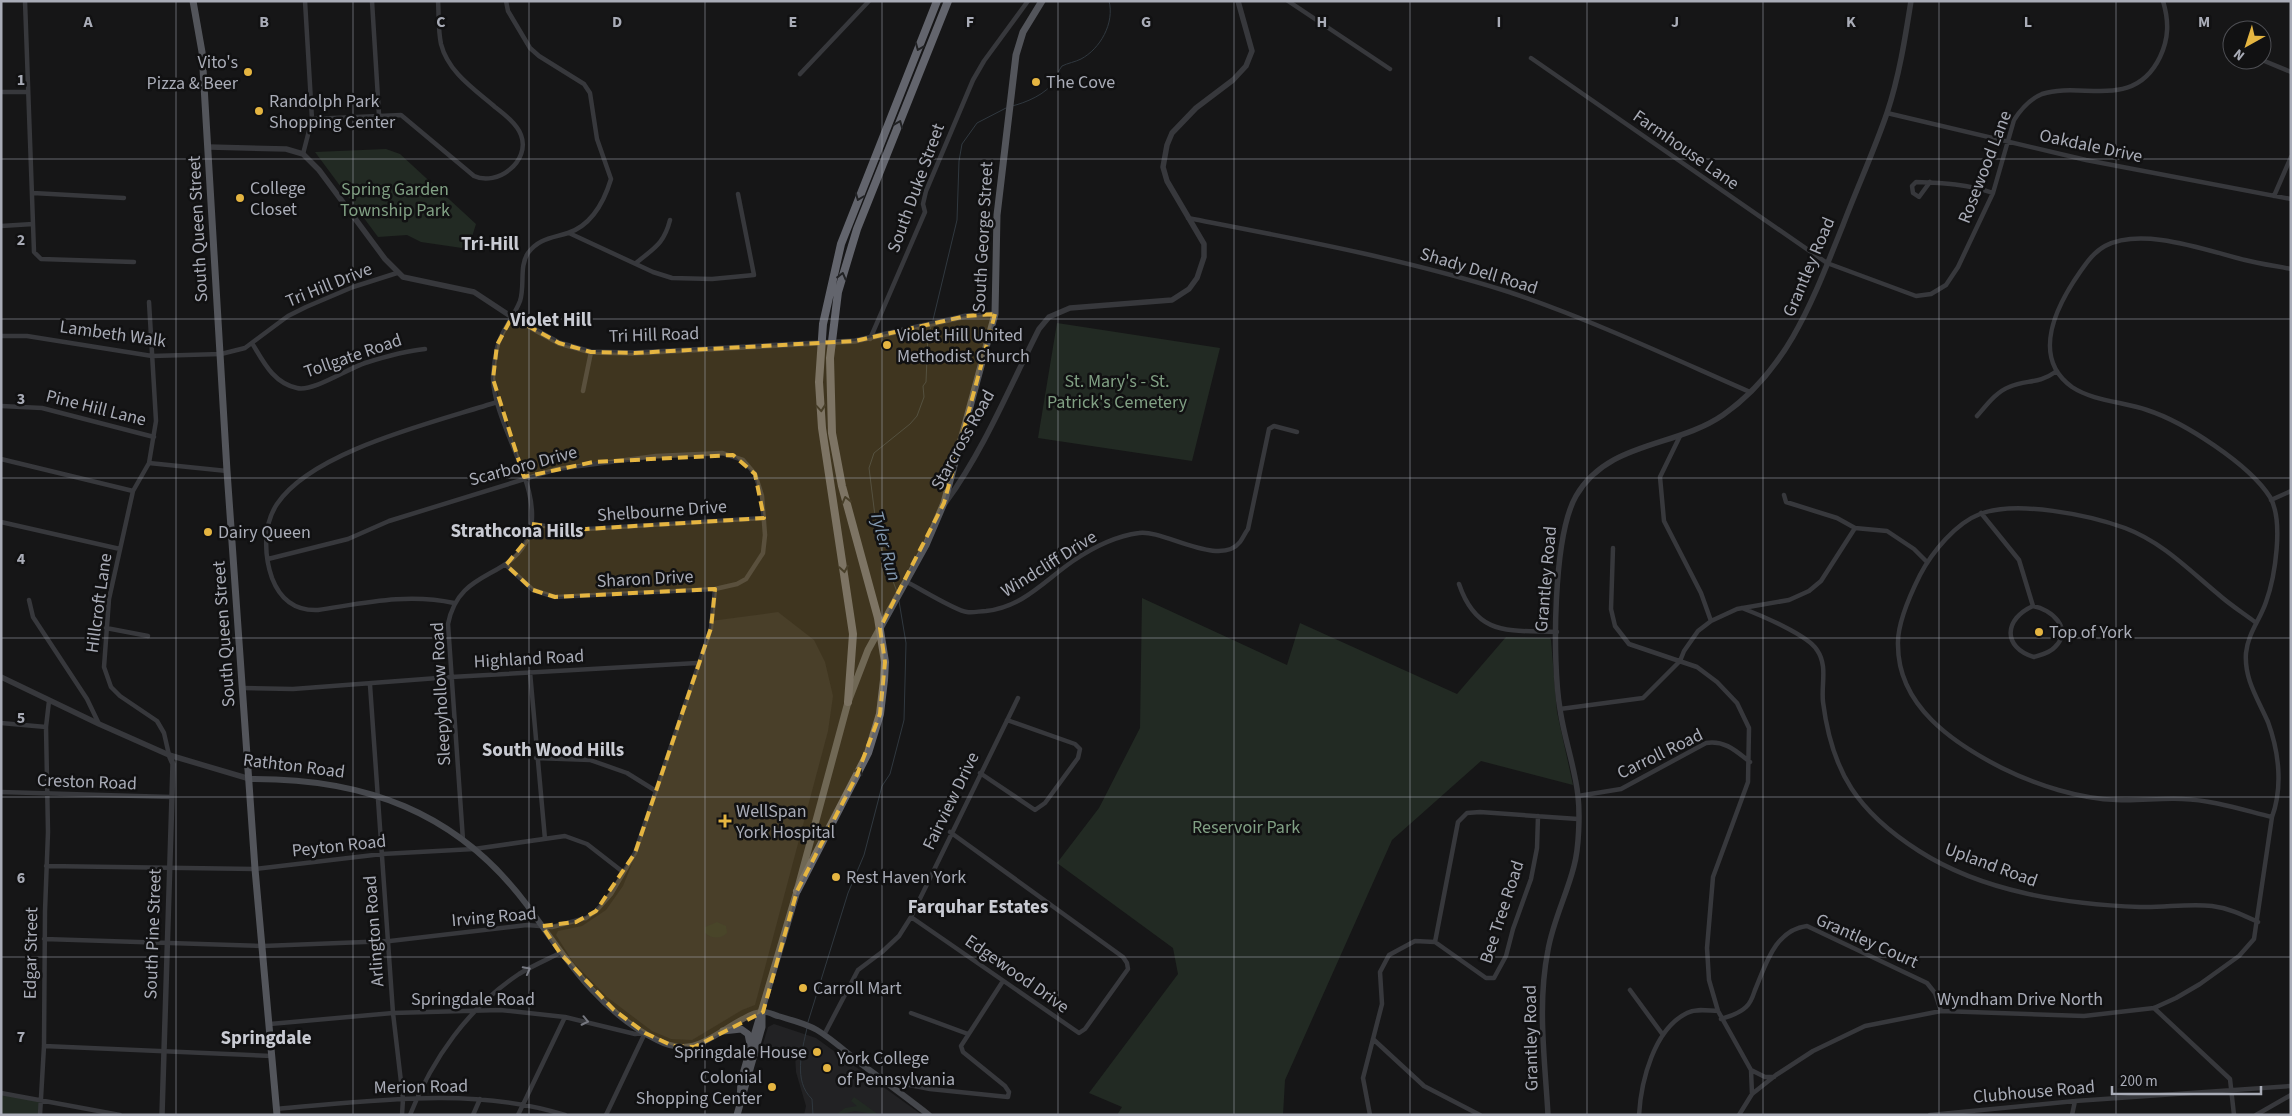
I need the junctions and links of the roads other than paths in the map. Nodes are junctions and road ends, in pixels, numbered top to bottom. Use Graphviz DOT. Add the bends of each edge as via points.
graph roads {
  1 [pos="25,1"];
  2 [pos="193,1"];
  3 [pos="305,1"];
  4 [pos="372,1"];
  5 [pos="438,1"];
  6 [pos="506,1"];
  7 [pos="869,1"];
  8 [pos="937,1"];
  9 [pos="948,1"];
  10 [pos="1028,1"];
  11 [pos="1042,1"];
  12 [pos="1238,1"];
  13 [pos="1288,1"];
  14 [pos="1911,1"];
  15 [pos="2163,1"];
  16 [pos="1530,58"];
  17 [pos="2272,64"];
  18 [pos="1390,70"];
  19 [pos="2291,72"];
  20 [pos="800,74"];
  21 [pos="1,92"];
  22 [pos="28,92"];
  23 [pos="1887,113"];
  24 [pos="379,115"];
  25 [pos="312,119"];
  26 [pos="2008,142"];
  27 [pos="209,147"];
  28 [pos="303,154"];
  29 [pos="2291,158"];
  30 [pos="1930,182"];
  31 [pos="33,193"];
  32 [pos="1993,193"];
  33 [pos="738,194"];
  34 [pos="2274,196"];
  35 [pos="124,198"];
  36 [pos="2291,199"];
  37 [pos="1188,218"];
  38 [pos="670,220"];
  39 [pos="34,224"];
  40 [pos="1,226"];
  41 [pos="569,233"];
  42 [pos="134,262"];
  43 [pos="636,262"];
  44 [pos="1827,263"];
  45 [pos="2291,269"];
  46 [pos="397,273"];
  47 [pos="148,302"];
  48 [pos="995,314"];
  49 [pos="512,317"];
  50 [pos="1,336"];
  51 [pos="870,339"];
  52 [pos="252,343"];
  53 [pos="425,349"];
  54 [pos="592,352"];
  55 [pos="221,354"];
  56 [pos="152,356"];
  57 [pos="2057,371"];
  58 [pos="583,391"];
  59 [pos="1750,392"];
  60 [pos="498,402"];
  61 [pos="1,406"];
  62 [pos="1977,416"];
  63 [pos="1297,432"];
  64 [pos="154,436"];
  65 [pos="1680,436"];
  66 [pos="1,459"];
  67 [pos="148,463"];
  68 [pos="227,471"];
  69 [pos="524,477"];
  70 [pos="133,491"];
  71 [pos="2291,491"];
  72 [pos="1784,495"];
  73 [pos="2271,500"];
  74 [pos="944,504"];
  75 [pos="1981,513"];
  76 [pos="764,518"];
  77 [pos="1,522"];
  78 [pos="532,524"];
  79 [pos="1855,528"];
  80 [pos="765,535"];
  81 [pos="1613,548"];
  82 [pos="120,549"];
  83 [pos="268,559"];
  84 [pos="1927,562"];
  85 [pos="506,565"];
  86 [pos="906,582"];
  87 [pos="1459,584"];
  88 [pos="715,589"];
  89 [pos="28,600"];
  90 [pos="454,603"];
  91 [pos="2033,606"];
  92 [pos="1742,608"];
  93 [pos="1711,621"];
  94 [pos="2255,622"];
  95 [pos="106,628"];
  96 [pos="1557,632"];
  97 [pos="148,636"];
  98 [pos="1680,661"];
  99 [pos="697,664"];
  100 [pos="530,672"];
  101 [pos="1,677"];
  102 [pos="451,677"];
  103 [pos="370,685"];
  104 [pos="243,688"];
  105 [pos="1018,698"];
  106 [pos="49,701"];
  107 [pos="848,702"];
  108 [pos="1560,709"];
  109 [pos="1007,720"];
  110 [pos="1,723"];
  111 [pos="99,724"];
  112 [pos="46,727"];
  113 [pos="169,755"];
  114 [pos="536,758"];
  115 [pos="1750,762"];
  116 [pos="980,773"];
  117 [pos="250,778"];
  118 [pos="1,792"];
  119 [pos="656,792"];
  120 [pos="47,795"];
  121 [pos="378,796"];
  122 [pos="1578,796"];
  123 [pos="172,797"];
  124 [pos="1538,816"];
  125 [pos="2272,817"];
  126 [pos="1578,819"];
  127 [pos="950,832"];
  128 [pos="545,839"];
  129 [pos="463,840"];
  130 [pos="474,849"];
  131 [pos="382,854"];
  132 [pos="46,866"];
  133 [pos="171,869"];
  134 [pos="255,869"];
  135 [pos="623,872"];
  136 [pos="797,891"];
  137 [pos="910,917"];
  138 [pos="2258,922"];
  139 [pos="542,926"];
  140 [pos="44,939"];
  141 [pos="390,941"];
  142 [pos="1435,942"];
  143 [pos="168,943"];
  144 [pos="263,946"];
  145 [pos="560,953"];
  146 [pos="1003,981"];
  147 [pos="1630,990"];
  148 [pos="2154,1008"];
  149 [pos="475,1010"];
  150 [pos="1718,1011"];
  151 [pos="1941,1011"];
  152 [pos="762,1012"];
  153 [pos="393,1013"];
  154 [pos="911,1013"];
  155 [pos="565,1016"];
  156 [pos="1721,1019"];
  157 [pos="270,1024"];
  158 [pos="723,1031"];
  159 [pos="645,1033"];
  160 [pos="968,1034"];
  161 [pos="824,1035"];
  162 [pos="1664,1035"];
  163 [pos="1374,1039"];
  164 [pos="44,1046"];
  165 [pos="751,1046"];
  166 [pos="164,1053"];
  167 [pos="272,1056"];
  168 [pos="1751,1070"];
  169 [pos="1774,1077"];
  170 [pos="882,1079"];
  171 [pos="2291,1086"];
  172 [pos="2232,1089"];
  173 [pos="1,1093"];
  174 [pos="1752,1094"];
  175 [pos="2291,1095"];
  176 [pos="417,1098"];
  177 [pos="403,1099"];
  178 [pos="480,1099"];
  179 [pos="41,1100"];
  180 [pos="2075,1101"];
  181 [pos="740,1102"];
  182 [pos="523,1104"];
  183 [pos="276,1112"];
  184 [pos="102,1114"];
  185 [pos="40,1115"];
  186 [pos="120,1115"];
  187 [pos="162,1115"];
  188 [pos="402,1115"];
  189 [pos="410,1115"];
  190 [pos="473,1115"];
  191 [pos="518,1115"];
  192 [pos="565,1115"];
  193 [pos="606,1115"];
  194 [pos="737,1115"];
  195 [pos="929,1115"];
  196 [pos="1370,1115"];
  197 [pos="1480,1115"];
  198 [pos="1548,1115"];
  199 [pos="1639,1115"];
  200 [pos="1739,1115"];
  201 [pos="1930,1115"];
  202 [pos="2072,1115"];
  203 [pos="2234,1115"];
  204 [pos="2256,1115"];
  1 -- 22 [label="street"];
  2 -- 27 [label="main road, South Queen Street" via="202,52"];
  3 -- 25 [label="street"];
  4 -- 24 [label="street"];
  5 -- 24 [label="street" via="445,55 454,71 517,128 523,145 518,160 510,171 480,179 407,119"];
  6 -- 41 [label="street, Sleepyhollow Road" via="508,11 530,48 584,84 590,93 597,138 611,179 606,195 593,215"];
  7 -- 20 [label="street"];
  8 -- 107 [label="highway, one-way" via="841,244 823,324 819,382 824,446 852,621"];
  136 -- 9 [label="highway, one-way" via="874,735 884,680 883,641 878,618 836,460 830,406 833,324 845,264 857,228"];
  10 -- 51 [label="street, South Duke Street" via="973,80 926,192 925,212"];
  11 -- 48 [label="main road, South George Street" via="1019,42 1009,103 997,215"];
  12 -- 37 [label="street, Starcross Road" via="1252,51 1250,59 1233,80 1196,108 1172,133 1167,145 1163,167 1167,181"];
  13 -- 18 [label="street"];
  14 -- 23 [label="street, Grantley Road" via="1902,57"];
  15 -- 26 [label="street, Rosewood Lane" via="2168,30 2165,46 2149,73 2135,83 2113,91 2040,95 2014,120"];
  16 -- 44 [label="street, Farmhouse Lane"];
  17 -- 19 [label="street"];
  21 -- 22 [label="street"];
  22 -- 31 [label="street"];
  23 -- 26 [label="street, Oakdale Drive"];
  23 -- 44 [label="street, Grantley Road"];
  24 -- 25 [label="street"];
  25 -- 28 [label="street"];
  26 -- 32 [label="street, Rosewood Lane"];
  26 -- 34 [label="street, Oakdale Drive"];
  27 -- 28 [label="street" via="286,148"];
  27 -- 55 [label="main road, South Queen Street"];
  28 -- 46 [label="street"];
  29 -- 34 [label="street"];
  30 -- 32 [label="street" via="1973,186"];
  31 -- 35 [label="street"];
  31 -- 39 [label="street"];
  32 -- 44 [label="street, Rosewood Lane" via="1958,267 1946,284 1932,294 1916,296"];
  33 -- 43 [label="street" via="754,275 672,278"];
  34 -- 36 [label="street, Oakdale Drive"];
  37 -- 59 [label="street, Shady Dell Road" via="1422,268 1509,293 1616,332"];
  37 -- 74 [label="street, Starcross Road" via="1204,244 1197,278 1189,289 1172,300 1070,308 1049,317 1039,329 957,487"];
  38 -- 43 [label="street" via="660,244"];
  39 -- 40 [label="street"];
  39 -- 42 [label="street" via="34,252 41,260"];
  41 -- 43 [label="street"];
  41 -- 49 [label="street, Sleepyhollow Road" via="546,238 528,253 520,300"];
  44 -- 59 [label="street, Grantley Road" via="1794,338"];
  45 -- 57 [label="street" via="2152,240 2126,240 2106,245 2090,258 2058,311 2050,332 2049,352"];
  46 -- 49 [label="street, Tri Hill Road" via="408,279 474,292"];
  46 -- 52 [label="street, Tri Hill Drive" via="306,307"];
  47 -- 56 [label="street, Hillcroft Lane"];
  48 -- 51 [label="street, Tri Hill Road" via="966,316"];
  48 -- 74 [label="main road, South George Street"];
  49 -- 54 [label="street, Tri Hill Road" via="559,342"];
  49 -- 60 [label="street, Sleepyhollow Road" via="497,345 494,360 493,379"];
  50 -- 56 [label="street, Lambeth Walk" via="27,336"];
  51 -- 54 [label="street, Tri Hill Road" via="634,353"];
  52 -- 53 [label="street, Tollgate Road" via="269,372 295,388 305,389 364,364"];
  52 -- 55 [label="street, Tri Hill Drive"];
  54 -- 58 [label="street"];
  55 -- 56 [label="street, Lambeth Walk"];
  55 -- 68 [label="main road, South Queen Street"];
  56 -- 64 [label="street, Hillcroft Lane"];
  57 -- 62 [label="street" via="2046,379 2010,386 1999,392"];
  57 -- 73 [label="street" via="2072,386 2088,394 2149,410 2200,436 2258,482"];
  59 -- 65 [label="street, Grantley Road" via="1717,419"];
  60 -- 69 [label="street, Sleepyhollow Road"];
  60 -- 83 [label="street" via="354,449 328,462 297,484 277,504 266,534"];
  61 -- 64 [label="street, Pine Hill Lane" via="42,408"];
  63 -- 86 [label="street, Windcliff Drive" via="1274,426 1270,429 1248,529 1239,544 1232,548 1199,549 1140,532 1100,545 1020,602 1001,609 966,613"];
  64 -- 67 [label="street, Hillcroft Lane"];
  65 -- 93 [label="street" via="1660,477 1664,521 1701,593"];
  65 -- 96 [label="street, Grantley Road" via="1616,457 1598,469 1582,487 1570,508 1562,537"];
  66 -- 70 [label="street"];
  67 -- 68 [label="street"];
  67 -- 70 [label="street, Hillcroft Lane"];
  68 -- 104 [label="main road, South Queen Street"];
  69 -- 76 [label="street, Scarboro Drive" via="593,462 722,453 743,460 754,474 762,496"];
  69 -- 78 [label="street, Sleepyhollow Road" via="531,500"];
  69 -- 83 [label="street, Scarboro Drive" via="389,521 348,539"];
  70 -- 82 [label="street, Hillcroft Lane"];
  71 -- 73 [label="street"];
  72 -- 79 [label="street" via="1786,502 1838,518"];
  73 -- 94 [label="street, Wyndham Drive North" via="2276,524 2276,551 2267,599"];
  74 -- 86 [label="main road, South George Street"];
  75 -- 84 [label="street" via="1964,522"];
  75 -- 91 [label="street" via="2019,560"];
  75 -- 94 [label="street" via="2002,508 2072,514 2127,529 2153,541"];
  76 -- 78 [label="street, Shelbourne Drive" via="571,530"];
  76 -- 80 [label="street, Scarboro Drive"];
  77 -- 82 [label="street"];
  78 -- 85 [label="street, Sleepyhollow Road" via="525,542"];
  79 -- 84 [label="street" via="1886,531 1914,549"];
  79 -- 92 [label="street" via="1821,581 1810,591 1789,600"];
  80 -- 88 [label="street, Sharon Drive" via="764,553 746,579"];
  81 -- 98 [label="street" via="1611,609 1615,626 1629,644"];
  82 -- 95 [label="street, Hillcroft Lane"];
  83 -- 90 [label="street" via="274,582 282,595 294,606 307,610 406,597"];
  84 -- 125 [label="street" via="1912,590 1897,643 1906,686 1920,709 1939,727 2003,768 2074,793 2116,800 2212,802"];
  85 -- 88 [label="street, Sharon Drive" via="533,590 555,597"];
  85 -- 90 [label="street, Sleepyhollow Road" via="477,579"];
  86 -- 107 [label="main road, South George Street" via="868,650"];
  87 -- 96 [label="street" via="1476,617 1491,626"];
  88 -- 99 [label="street, Irving Road" via="711,628"];
  89 -- 111 [label="street" via="33,617 87,699"];
  90 -- 102 [label="street, Sleepyhollow Road" via="448,624"];
  91 -- 91 [label="street" via="2014,618 2010,629 2016,646 2034,657 2057,646 2061,632 2056,616"];
  92 -- 93 [label="street"];
  92 -- 138 [label="street, Upland Road" via="1817,648 1824,663 1823,699 1831,748 1843,777 1890,832 1920,852 1959,872 2029,895 2084,904 2212,906 2235,911"];
  93 -- 98 [label="street" via="1698,631"];
  94 -- 125 [label="street, Wyndham Drive North" via="2246,653 2248,676 2268,722 2275,748 2279,798"];
  95 -- 97 [label="street"];
  95 -- 113 [label="street, Hillcroft Lane" via="105,677 120,696 156,721 164,733"];
  96 -- 108 [label="street, Grantley Road" via="1556,672"];
  98 -- 108 [label="street" via="1643,698"];
  98 -- 115 [label="street" via="1696,666 1717,682 1736,703 1748,728"];
  99 -- 100 [label="street, Highland Road"];
  99 -- 119 [label="street, Irving Road"];
  100 -- 102 [label="street, Highland Road"];
  100 -- 114 [label="street"];
  101 -- 106 [label="street, Rathton Road"];
  102 -- 103 [label="street, Highland Road"];
  102 -- 129 [label="street, Sleepyhollow Road"];
  103 -- 104 [label="street, Highland Road"];
  103 -- 121 [label="street, Arlington Road"];
  104 -- 117 [label="main road, South Queen Street"];
  105 -- 109 [label="street, Fairview Drive"];
  106 -- 111 [label="street, Rathton Road"];
  106 -- 112 [label="street, Edgar Street"];
  107 -- 136 [label="main road, South George Street"];
  108 -- 122 [label="street, Grantley Road"];
  109 -- 116 [label="street, Fairview Drive"];
  109 -- 116 [label="street" via="1075,744 1080,749 1078,758 1045,803 1035,810"];
  110 -- 112 [label="street"];
  111 -- 113 [label="street, Rathton Road"];
  112 -- 120 [label="street, Edgar Street"];
  113 -- 117 [label="street, Rathton Road"];
  113 -- 123 [label="street, South Pine Street"];
  114 -- 119 [label="street" via="590,760 627,773"];
  114 -- 128 [label="street"];
  115 -- 122 [label="street, Carroll Road" via="1729,746 1706,743 1621,789"];
  115 -- 150 [label="street" via="1748,782 1714,877 1707,948 1709,980"];
  116 -- 127 [label="street, Fairview Drive"];
  117 -- 121 [label="main road, Rathton Road" via="308,780 350,787"];
  117 -- 134 [label="main road, South Queen Street"];
  118 -- 120 [label="street, Creston Road"];
  119 -- 135 [label="street, Irving Road" via="635,853"];
  120 -- 123 [label="street, Creston Road"];
  120 -- 132 [label="street, Edgar Street"];
  121 -- 129 [label="main road, Rathton Road" via="435,821"];
  121 -- 131 [label="street, Arlington Road"];
  122 -- 126 [label="street, Grantley Road"];
  123 -- 133 [label="street, South Pine Street"];
  124 -- 126 [label="street"];
  124 -- 142 [label="street" via="1480,812 1467,813 1458,822"];
  124 -- 142 [label="street, Bee Tree Road" via="1537,848 1531,879 1506,956 1494,978 1486,978"];
  125 -- 138 [label="street, Wyndham Drive North"];
  126 -- 198 [label="street, Grantley Road" via="1575,864 1554,924 1541,1002"];
  127 -- 137 [label="street, Fairview Drive"];
  127 -- 146 [label="street, Edgewood Drive" via="1123,957 1128,970 1084,1030 1079,1032"];
  128 -- 130 [label="street, Peyton Road"];
  128 -- 135 [label="street, Peyton Road" via="565,836 577,839"];
  129 -- 130 [label="main road, Rathton Road"];
  130 -- 131 [label="street, Peyton Road"];
  130 -- 139 [label="main road, Rathton Road" via="512,886"];
  131 -- 134 [label="street, Peyton Road"];
  131 -- 141 [label="street, Arlington Road"];
  132 -- 133 [label="street, Peyton Road"];
  132 -- 140 [label="street, Edgar Street"];
  133 -- 134 [label="street, Peyton Road"];
  133 -- 143 [label="street, South Pine Street"];
  134 -- 144 [label="main road, South Queen Street"];
  135 -- 139 [label="street, Irving Road" via="611,894 586,918 552,927"];
  136 -- 152 [label="main road, South George Street"];
  137 -- 146 [label="street, Edgewood Drive"];
  137 -- 161 [label="street, Fairview Drive" via="898,936 858,970"];
  138 -- 148 [label="street, Wyndham Drive North" via="2254,939 2239,956 2200,984"];
  139 -- 141 [label="street, Irving Road" via="526,925"];
  139 -- 145 [label="main road, Rathton Road"];
  140 -- 143 [label="street, Irving Road"];
  140 -- 164 [label="street, Edgar Street"];
  141 -- 144 [label="street, Irving Road"];
  141 -- 153 [label="street, Arlington Road"];
  142 -- 163 [label="street" via="1415,941 1389,955 1380,972 1382,1004"];
  143 -- 144 [label="street, Irving Road"];
  143 -- 166 [label="street, South Pine Street"];
  144 -- 157 [label="main road, South Queen Street"];
  149 -- 145 [label="street, one-way" via="519,974"];
  145 -- 159 [label="main road, Rathton Road" via="596,994"];
  146 -- 160 [label="street"];
  147 -- 162 [label="street"];
  148 -- 151 [label="street, Wyndham Drive North" via="2084,1016"];
  148 -- 172 [label="street" via="2223,1070"];
  149 -- 153 [label="street, Springdale Road"];
  149 -- 155 [label="street, Springdale Road" via="516,1010"];
  149 -- 176 [label="street" via="438,1058"];
  150 -- 156 [label="street"];
  150 -- 162 [label="street" via="1688,1012"];
  151 -- 156 [label="street, Grantley Court" via="1928,983 1807,926 1790,932 1780,941 1748,1006"];
  151 -- 169 [label="street, Wyndham Drive North" via="1865,1026 1812,1051"];
  152 -- 158 [label="main road, Rathton Road"];
  152 -- 161 [label="main road" via="808,1026"];
  152 -- 165 [label="main road, South George Street"];
  152 -- 181 [label="main road, South George Street" via="762,1027"];
  153 -- 157 [label="street, Springdale Road"];
  153 -- 177 [label="street, Arlington Road"];
  154 -- 160 [label="street"];
  155 -- 159 [label="street, Springdale Road, one-way" via="635,1034"];
  155 -- 182 [label="street"];
  156 -- 168 [label="street"];
  157 -- 167 [label="main road, South Queen Street"];
  158 -- 159 [label="main road, Rathton Road" via="704,1043 684,1048 658,1041"];
  158 -- 165 [label="main road" via="745,1031"];
  159 -- 193 [label="street"];
  160 -- 170 [label="street" via="962,1052 1005,1086 1008,1097 930,1089"];
  161 -- 170 [label="main road"];
  162 -- 199 [label="street" via="1644,1074"];
  163 -- 196 [label="street" via="1363,1078"];
  163 -- 197 [label="street" via="1424,1086"];
  164 -- 166 [label="street"];
  164 -- 179 [label="street, Edgar Street"];
  165 -- 181 [label="main road, South George Street" via="741,1082"];
  166 -- 167 [label="street"];
  166 -- 187 [label="street, South Pine Street"];
  167 -- 183 [label="main road, South Queen Street"];
  168 -- 169 [label="street"];
  168 -- 174 [label="street"];
  169 -- 174 [label="street, Wyndham Drive North"];
  170 -- 195 [label="main road"];
  171 -- 172 [label="street, Clubhouse Road"];
  172 -- 180 [label="street, Clubhouse Road"];
  172 -- 203 [label="street"];
  173 -- 179 [label="street"];
  174 -- 200 [label="street, Wyndham Drive North"];
  175 -- 204 [label="street"];
  176 -- 177 [label="street, Merion Road"];
  176 -- 178 [label="street, Merion Road"];
  176 -- 189 [label="street"];
  177 -- 183 [label="street, Merion Road"];
  177 -- 188 [label="street, Arlington Road"];
  178 -- 182 [label="street, Merion Road"];
  178 -- 190 [label="street"];
  179 -- 184 [label="street"];
  179 -- 185 [label="street, Edgar Street"];
  180 -- 201 [label="street, Clubhouse Road"];
  180 -- 202 [label="street"];
  181 -- 194 [label="main road, South George Street"];
  182 -- 191 [label="street"];
  182 -- 192 [label="street, Merion Road"];
  184 -- 186 [label="street"];
}
